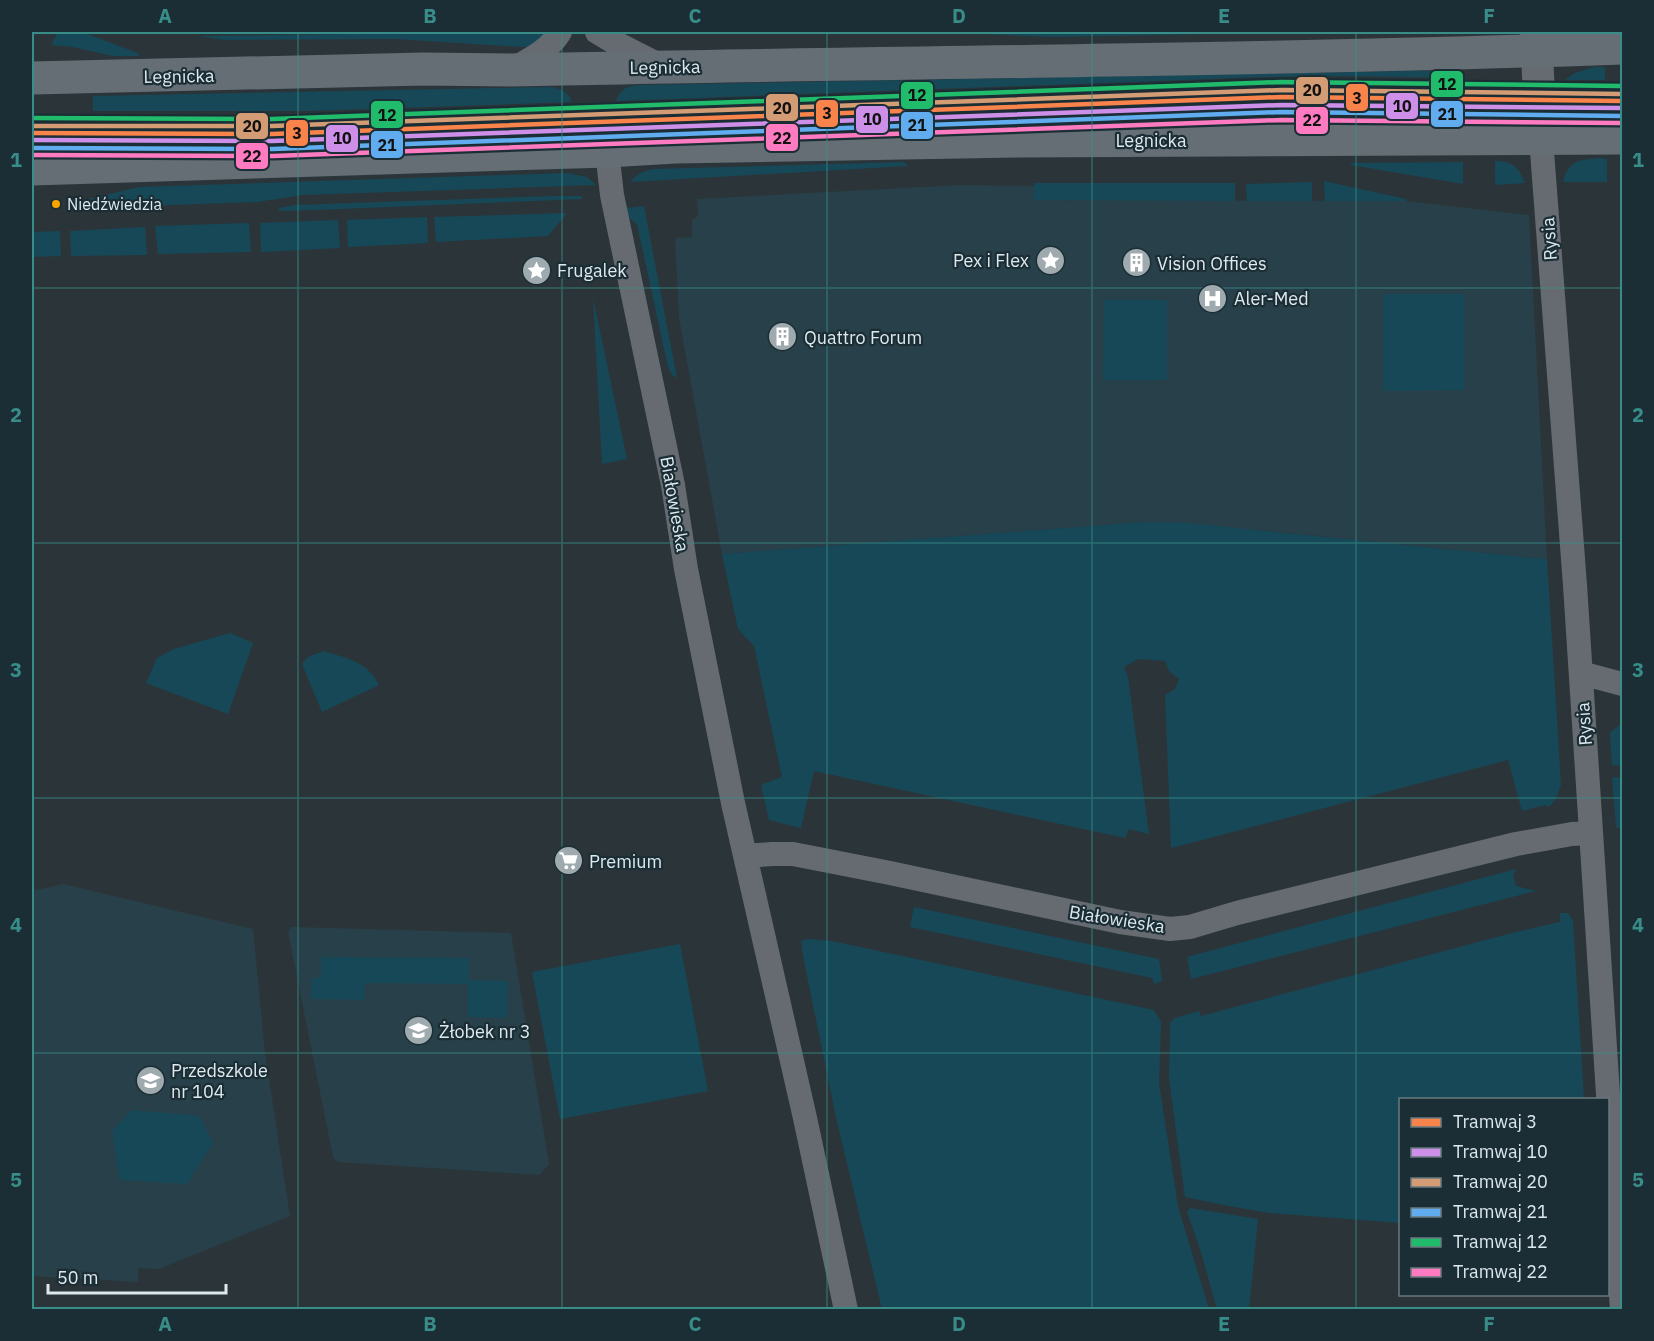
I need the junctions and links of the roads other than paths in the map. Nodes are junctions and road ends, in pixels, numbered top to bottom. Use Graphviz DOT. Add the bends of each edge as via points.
graph roads {
  1 [pos="560,32"];
  2 [pos="597,32"];
  3 [pos="1536,41"];
  4 [pos="1623,48"];
  5 [pos="663,68"];
  6 [pos="512,70"];
  7 [pos="32,78"];
  8 [pos="1541,138"];
  9 [pos="1623,138"];
  10 [pos="607,151"];
  11 [pos="32,169"];
  12 [pos="1581,673"];
  13 [pos="1623,684"];
  14 [pos="1591,833"];
  15 [pos="746,856"];
  16 [pos="1608,1098"];
  17 [pos="1609,1110"];
  18 [pos="846,1310"];
  19 [pos="1622,1310"];
  1 -- 6 [label="street" via="544,51"];
  2 -- 5 [label="street"];
  3 -- 4 [label="main road, Legnicka"];
  3 -- 5 [label="main road, Legnicka"];
  3 -- 8 [label="street"];
  5 -- 6 [label="main road, Legnicka"];
  6 -- 7 [label="main road, Legnicka"];
  8 -- 9 [label="main road, Legnicka"];
  8 -- 10 [label="main road, Legnicka" via="1017,141"];
  8 -- 12 [label="street, Rysia"];
  10 -- 11 [label="main road, Legnicka"];
  10 -- 15 [label="street, Białowieska" via="612,195 673,485 688,581"];
  12 -- 13 [label="street"];
  12 -- 14 [label="street, Rysia"];
  14 -- 15 [label="street, Białowieska" via="1516,843 1170,929 793,854"];
  14 -- 16 [label="street, Rysia"];
  15 -- 18 [label="street, Białowieska"];
  17 -- 19 [label="street, Rysia"];
}
